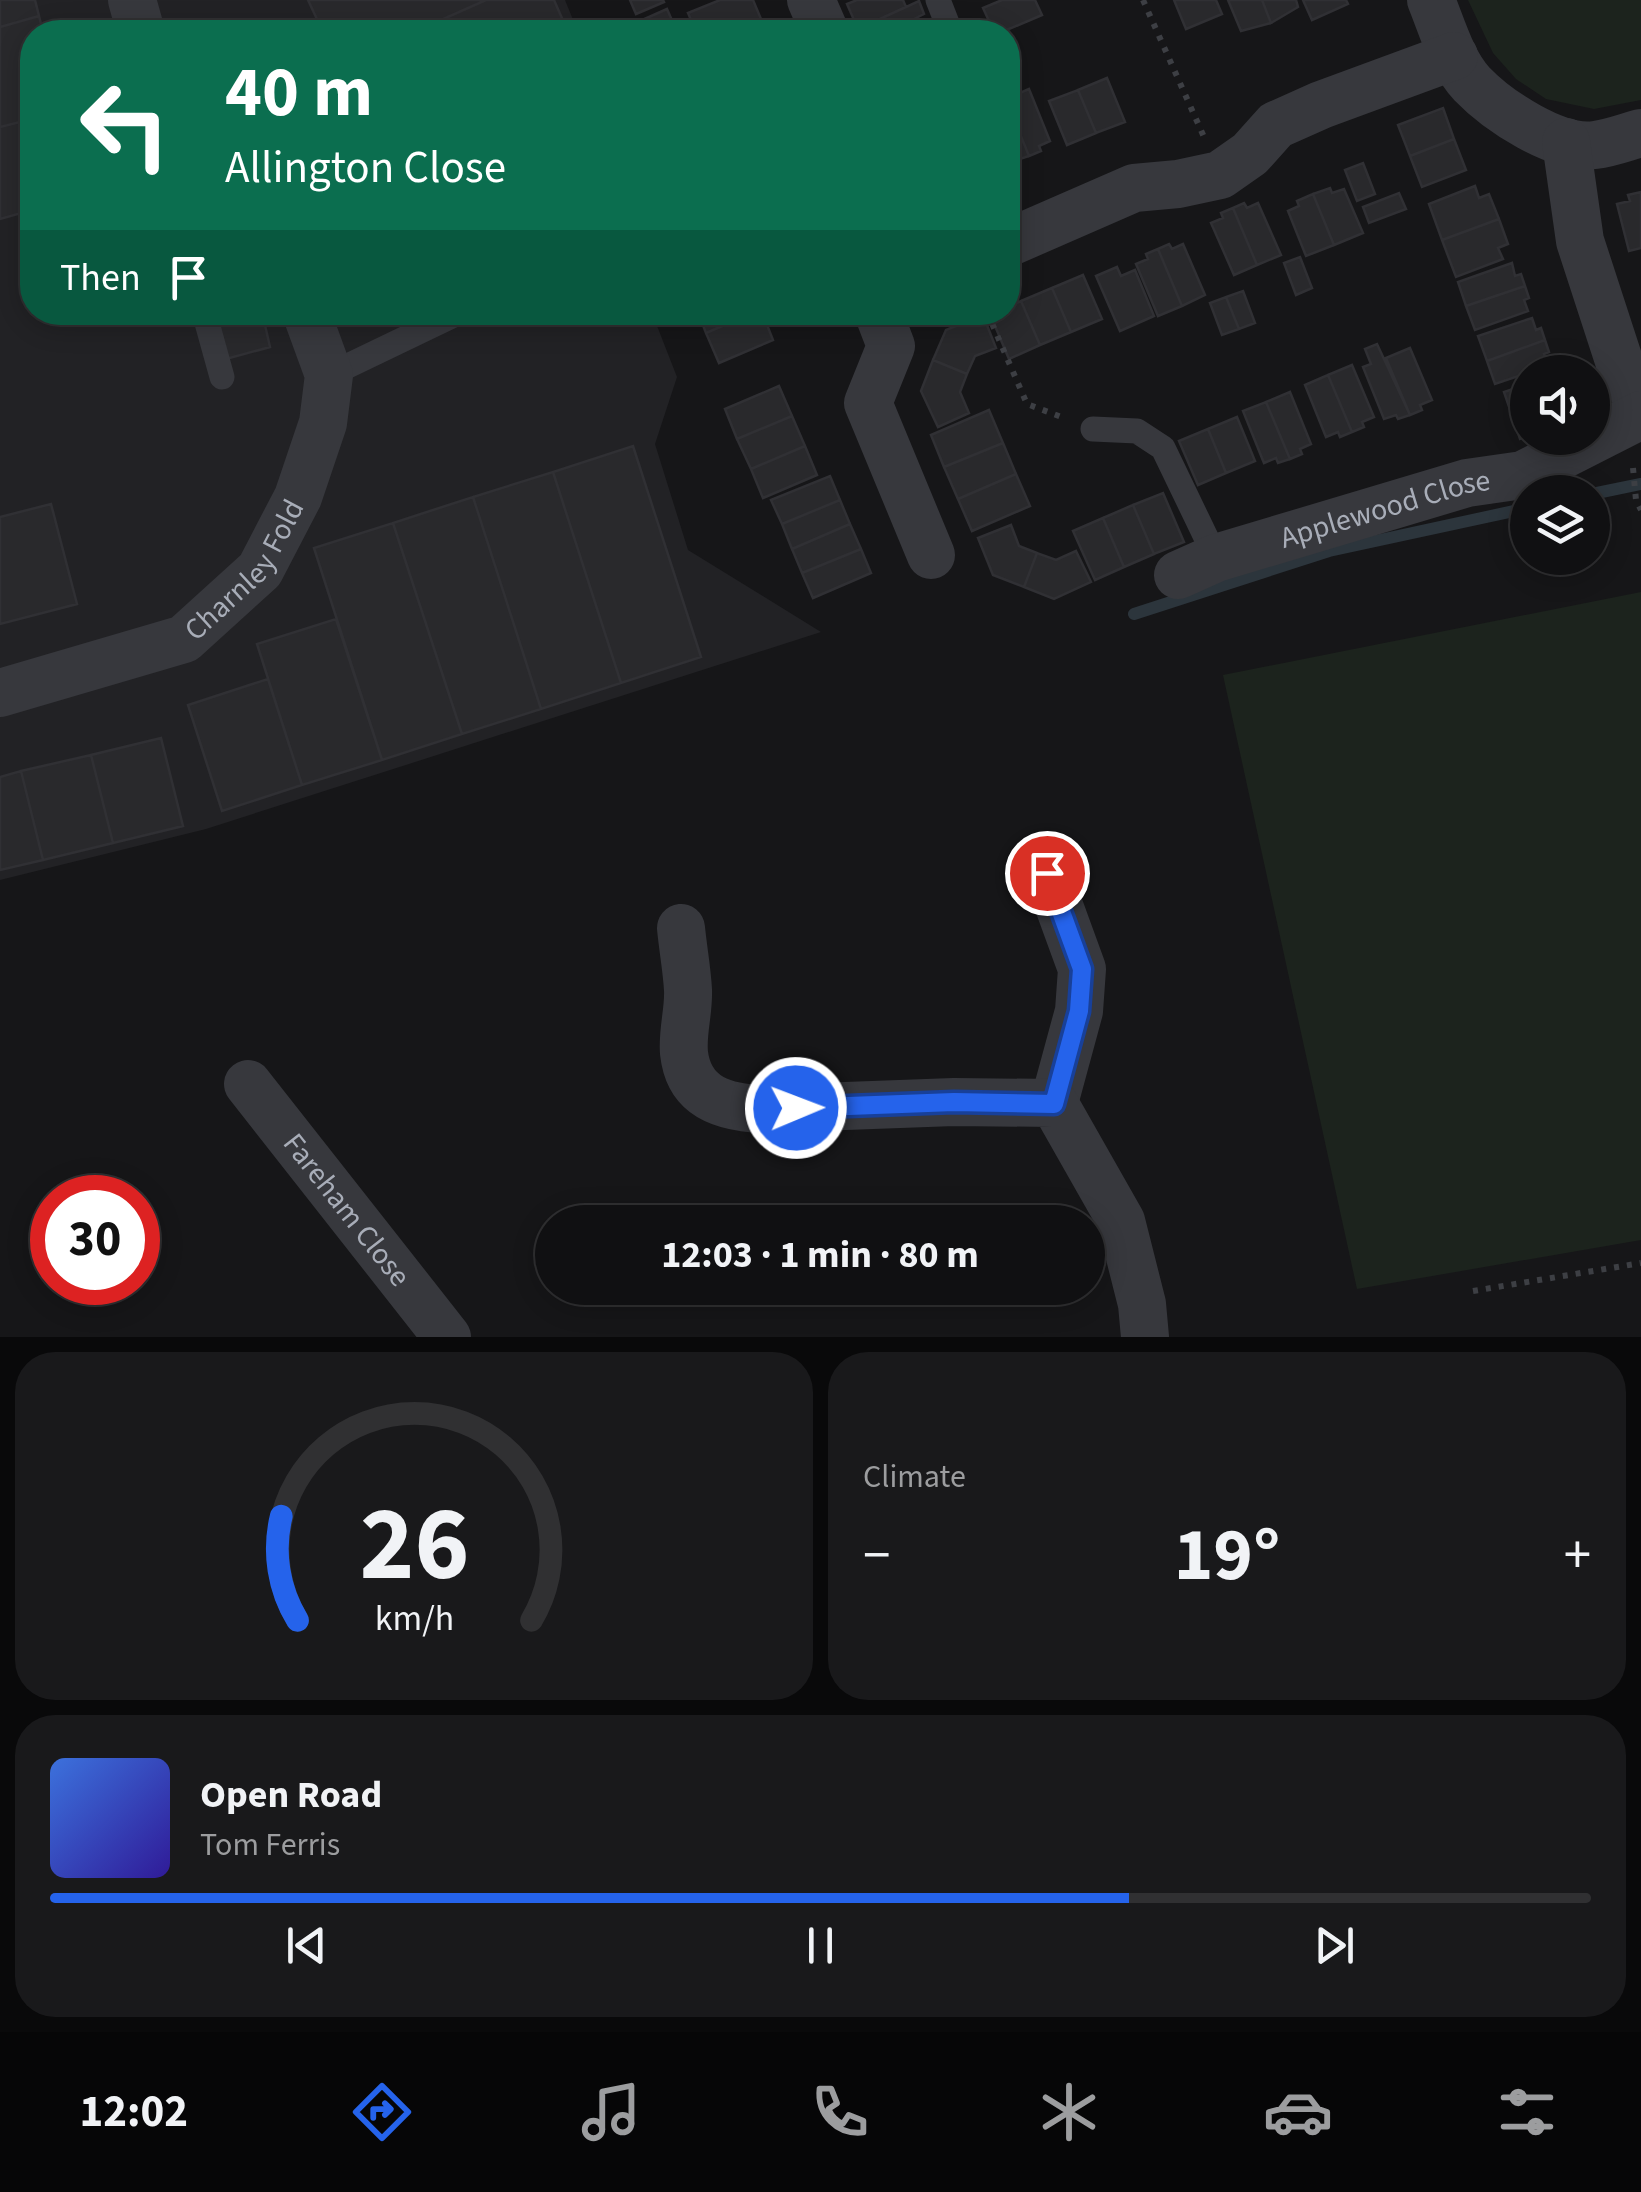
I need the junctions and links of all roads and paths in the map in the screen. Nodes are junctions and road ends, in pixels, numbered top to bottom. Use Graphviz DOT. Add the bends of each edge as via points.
graph roads {
  1 [pos="1144,0"];
  2 [pos="1431,0"];
  3 [pos="1454,56"];
  4 [pos="1641,133"];
  5 [pos="1566,142"];
  6 [pos="1220,174"];
  7 [pos="1020,239"];
  8 [pos="208,325"];
  9 [pos="311,325"];
  10 [pos="433,325"];
  11 [pos="883,325"];
  12 [pos="993,325"];
  13 [pos="329,375"];
  14 [pos="222,378"];
  15 [pos="1641,405"];
  16 [pos="1641,415"];
  17 [pos="1093,429"];
  18 [pos="1636,474"];
  19 [pos="1641,510"];
  20 [pos="931,555"];
  21 [pos="1197,567"];
  22 [pos="0,693"];
  23 [pos="1047,873"];
  24 [pos="681,928"];
  25 [pos="248,1084"];
  26 [pos="1054,1104"];
  27 [pos="1641,1263"];
  28 [pos="1473,1291"];
  29 [pos="447,1337"];
  30 [pos="1145,1337"];
  1 -- 6 [label="path"];
  2 -- 3 [label="street"];
  3 -- 5 [label="street" via="1470,83 1499,106 1533,130"];
  3 -- 6 [label="street" via="1276,125"];
  4 -- 5 [label="street" via="1593,146"];
  5 -- 15 [label="street" via="1580,241"];
  6 -- 7 [label="street" via="1134,188"];
  8 -- 14 [label="lane"];
  9 -- 13 [label="street, Charnley Fold"];
  10 -- 13 [label="lane"];
  11 -- 20 [label="street" via="890,346 868,403"];
  12 -- 17 [label="path" via="1027,404"];
  13 -- 22 [label="street, Charnley Fold" via="323,423 298,497 260,570 184,639"];
  16 -- 21 [label="street, Applewood Close" via="1522,475 1467,482"];
  17 -- 21 [label="lane" via="1137,431 1162,448"];
  18 -- 19 [label="path"];
  23 -- 26 [label="street" via="1082,969 1079,1011"];
  24 -- 26 [label="street" via="688,992 684,1054 694,1083 717,1103 764,1109"];
  25 -- 29 [label="street, Fareham Close"];
  26 -- 30 [label="street" via="1121,1221"];
  27 -- 28 [label="path"];
}
